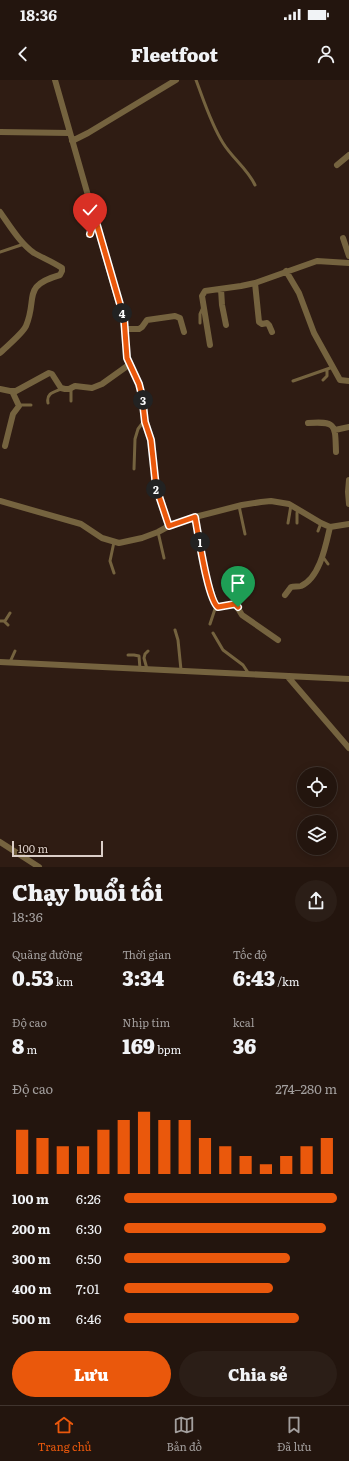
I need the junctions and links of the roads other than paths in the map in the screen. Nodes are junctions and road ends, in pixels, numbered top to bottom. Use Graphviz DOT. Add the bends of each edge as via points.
graph roads {
  1 [pos="54,80"];
  2 [pos="176,80"];
  3 [pos="196,80"];
  4 [pos="0,132"];
  5 [pos="70,133"];
  6 [pos="72,141"];
  7 [pos="349,154"];
  8 [pos="337,165"];
  9 [pos="255,184"];
  10 [pos="0,212"];
  11 [pos="95,218"];
  12 [pos="90,234"];
  13 [pos="343,238"];
  14 [pos="24,244"];
  15 [pos="0,252"];
  16 [pos="349,256"];
  17 [pos="349,263"];
  18 [pos="286,271"];
  19 [pos="254,283"];
  20 [pos="221,289"];
  21 [pos="203,307"];
  22 [pos="200,323"];
  23 [pos="226,325"];
  24 [pos="125,328"];
  25 [pos="184,332"];
  26 [pos="272,332"];
  27 [pos="210,345"];
  28 [pos="0,353"];
  29 [pos="130,364"];
  30 [pos="330,368"];
  31 [pos="323,380"];
  32 [pos="293,381"];
  33 [pos="349,381"];
  34 [pos="63,388"];
  35 [pos="0,389"];
  36 [pos="71,389"];
  37 [pos="12,391"];
  38 [pos="71,401"];
  39 [pos="48,403"];
  40 [pos="20,405"];
  41 [pos="31,405"];
  42 [pos="145,420"];
  43 [pos="308,422"];
  44 [pos="349,427"];
  45 [pos="335,430"];
  46 [pos="4,446"];
  47 [pos="336,452"];
  48 [pos="134,469"];
  49 [pos="349,480"];
  50 [pos="0,501"];
  51 [pos="349,504"];
  52 [pos="291,505"];
  53 [pos="239,506"];
  54 [pos="298,509"];
  55 [pos="195,517"];
  56 [pos="288,523"];
  57 [pos="297,523"];
  58 [pos="321,524"];
  59 [pos="349,524"];
  60 [pos="169,526"];
  61 [pos="330,527"];
  62 [pos="318,531"];
  63 [pos="158,532"];
  64 [pos="245,534"];
  65 [pos="114,542"];
  66 [pos="323,557"];
  67 [pos="164,558"];
  68 [pos="328,564"];
  69 [pos="114,573"];
  70 [pos="285,595"];
  71 [pos="216,606"];
  72 [pos="10,613"];
  73 [pos="0,621"];
  74 [pos="5,621"];
  75 [pos="210,624"];
  76 [pos="8,625"];
  77 [pos="175,630"];
  78 [pos="213,633"];
  79 [pos="278,640"];
  80 [pos="15,651"];
  81 [pos="148,651"];
  82 [pos="128,655"];
  83 [pos="0,662"];
  84 [pos="10,663"];
  85 [pos="144,669"];
  86 [pos="181,671"];
  87 [pos="249,674"];
  88 [pos="288,677"];
  89 [pos="349,679"];
  90 [pos="349,748"];
  91 [pos="0,842"];
  92 [pos="39,867"];
  1 -- 5 [label="street"];
  2 -- 6 [label="street"];
  3 -- 9 [label="lane" via="222,142"];
  4 -- 5 [label="street"];
  5 -- 6 [label="street"];
  6 -- 11 [label="street"];
  7 -- 8 [label="street"];
  10 -- 14 [label="street"];
  11 -- 12 [label="lane"];
  11 -- 24 [label="street"];
  13 -- 16 [label="street"];
  14 -- 15 [label="lane"];
  14 -- 28 [label="street" via="33,252 57,264 62,271 60,275 43,280 37,285 25,327"];
  17 -- 18 [label="street" via="317,260"];
  18 -- 19 [label="street"];
  18 -- 30 [label="street" via="299,293"];
  19 -- 20 [label="street"];
  19 -- 26 [label="street" via="259,322 267,323"];
  20 -- 21 [label="street" via="205,291 202,296"];
  20 -- 23 [label="street"];
  21 -- 22 [label="lane"];
  21 -- 27 [label="street"];
  24 -- 25 [label="street" via="139,329 147,320 175,316 180,318"];
  24 -- 29 [label="street" via="127,358"];
  29 -- 36 [label="street" via="96,387 75,386"];
  29 -- 42 [label="street" via="139,384"];
  30 -- 31 [label="lane"];
  30 -- 32 [label="lane"];
  30 -- 33 [label="street" via="340,380"];
  34 -- 36 [label="street"];
  34 -- 37 [label="street" via="49,373"];
  34 -- 39 [label="lane" via="50,394"];
  35 -- 37 [label="street"];
  36 -- 38 [label="lane"];
  37 -- 40 [label="street"];
  40 -- 41 [label="lane"];
  40 -- 46 [label="street" via="13,414"];
  42 -- 48 [label="lane" via="135,439"];
  42 -- 60 [label="street" via="151,440 156,487"];
  43 -- 45 [label="street" via="326,422"];
  44 -- 45 [label="street"];
  45 -- 47 [label="street"];
  49 -- 51 [label="street"];
  50 -- 65 [label="street" via="81,524 102,538"];
  52 -- 53 [label="street" via="271,501"];
  52 -- 54 [label="street"];
  52 -- 56 [label="lane"];
  53 -- 55 [label="street"];
  53 -- 64 [label="lane"];
  54 -- 57 [label="lane"];
  54 -- 58 [label="street"];
  55 -- 60 [label="street"];
  55 -- 71 [label="street" via="206,576"];
  58 -- 61 [label="street"];
  58 -- 62 [label="lane"];
  59 -- 61 [label="street"];
  60 -- 63 [label="street"];
  61 -- 66 [label="street"];
  63 -- 65 [label="street" via="124,543"];
  63 -- 67 [label="lane"];
  65 -- 69 [label="lane" via="110,561"];
  66 -- 68 [label="lane"];
  66 -- 70 [label="street" via="314,574 302,585 292,586"];
  71 -- 75 [label="lane"];
  71 -- 79 [label="street" via="236,604 242,615"];
  72 -- 74 [label="lane"];
  73 -- 74 [label="lane"];
  74 -- 76 [label="lane"];
  77 -- 86 [label="lane"];
  78 -- 87 [label="lane" via="224,650 243,665"];
  80 -- 84 [label="lane"];
  81 -- 85 [label="lane" via="144,658"];
  82 -- 85 [label="lane" via="139,656"];
  83 -- 84 [label="street"];
  84 -- 85 [label="street"];
  85 -- 86 [label="street"];
  86 -- 87 [label="street"];
  87 -- 88 [label="street"];
  88 -- 89 [label="street"];
  88 -- 90 [label="street"];
  91 -- 92 [label="street"];
}
